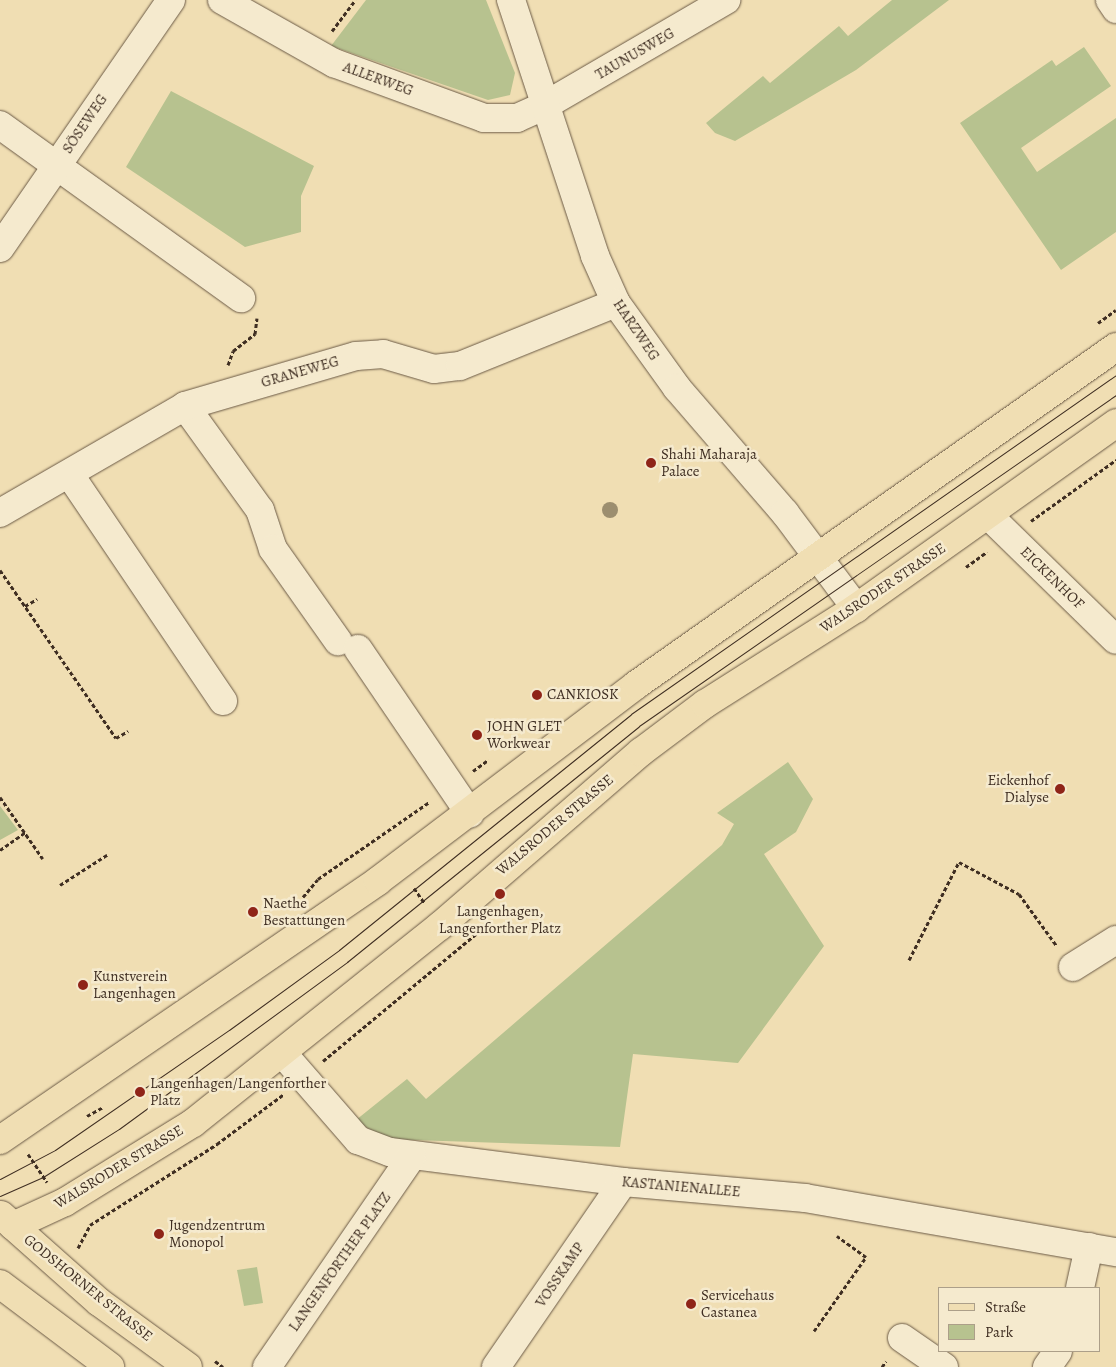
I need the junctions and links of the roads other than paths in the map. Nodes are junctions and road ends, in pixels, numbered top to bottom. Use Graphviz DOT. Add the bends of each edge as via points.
graph roads {
  1 [pos="171,0"];
  2 [pos="222,0"];
  3 [pos="511,0"];
  4 [pos="726,0"];
  5 [pos="1110,0"];
  6 [pos="1116,9"];
  7 [pos="544,106"];
  8 [pos="0,125"];
  9 [pos="55,168"];
  10 [pos="0,248"];
  11 [pos="241,298"];
  12 [pos="616,303"];
  13 [pos="1116,347"];
  14 [pos="185,406"];
  15 [pos="1116,423"];
  16 [pos="70,476"];
  17 [pos="0,513"];
  18 [pos="989,516"];
  19 [pos="817,555"];
  20 [pos="856,608"];
  21 [pos="1116,640"];
  22 [pos="223,701"];
  23 [pos="470,814"];
  24 [pos="1116,940"];
  25 [pos="1073,967"];
  26 [pos="284,1054"];
  27 [pos="6,1136"];
  28 [pos="412,1156"];
  29 [pos="623,1182"];
  30 [pos="4,1224"];
  31 [pos="1089,1247"];
  32 [pos="1116,1252"];
  33 [pos="0,1284"];
  34 [pos="1080,1287"];
  35 [pos="902,1338"];
  36 [pos="1057,1352"];
  37 [pos="110,1367"];
  38 [pos="188,1367"];
  39 [pos="267,1367"];
  40 [pos="496,1367"];
  41 [pos="944,1367"];
  42 [pos="1047,1367"];
  1 -- 9 [label="street, SÖSEWEG"];
  2 -- 7 [label="street, ALLERWEG" via="315,54 484,118 517,118"];
  3 -- 7 [label="street, HARZWEG"];
  4 -- 7 [label="street, TAUNUSWEG"];
  5 -- 6 [label="street"];
  7 -- 12 [label="street, HARZWEG"];
  8 -- 9 [label="street"];
  9 -- 10 [label="street, SÖSEWEG"];
  9 -- 11 [label="street"];
  12 -- 14 [label="street, GRANEWEG" via="460,366 434,370 383,354 356,356"];
  12 -- 19 [label="street, HARZWEG" via="677,388"];
  13 -- 19 [label="main road"];
  14 -- 16 [label="street, GRANEWEG" via="135,431"];
  14 -- 23 [label="street" via="260,510 273,549 348,645"];
  15 -- 18 [label="main road, WALSRODER STRASSE"];
  16 -- 17 [label="street, GRANEWEG"];
  16 -- 22 [label="street"];
  18 -- 20 [label="main road, WALSRODER STRASSE"];
  18 -- 21 [label="street, EICKENHOF"];
  19 -- 20 [label="street, HARZWEG"];
  19 -- 23 [label="main road" via="636,685"];
  20 -- 26 [label="main road, WALSRODER STRASSE" via="705,704 641,752 440,926"];
  23 -- 27 [label="main road"];
  24 -- 25 [label="street"];
  26 -- 28 [label="street, KASTANIENALLEE" via="358,1140"];
  26 -- 30 [label="main road, WALSRODER STRASSE" via="193,1122 65,1202"];
  28 -- 29 [label="street, KASTANIENALLEE"];
  28 -- 39 [label="street, LANGENFORTHER PLATZ"];
  29 -- 31 [label="street, KASTANIENALLEE" via="805,1198"];
  29 -- 40 [label="street, VOSSKAMP"];
  30 -- 38 [label="main road, GODSHORNER STRASSE" via="99,1302"];
  31 -- 32 [label="street, KASTANIENALLEE"];
  31 -- 34 [label="street"];
  33 -- 37 [label="main road"];
  35 -- 41 [label="street"];
  36 -- 42 [label="street"];
}
